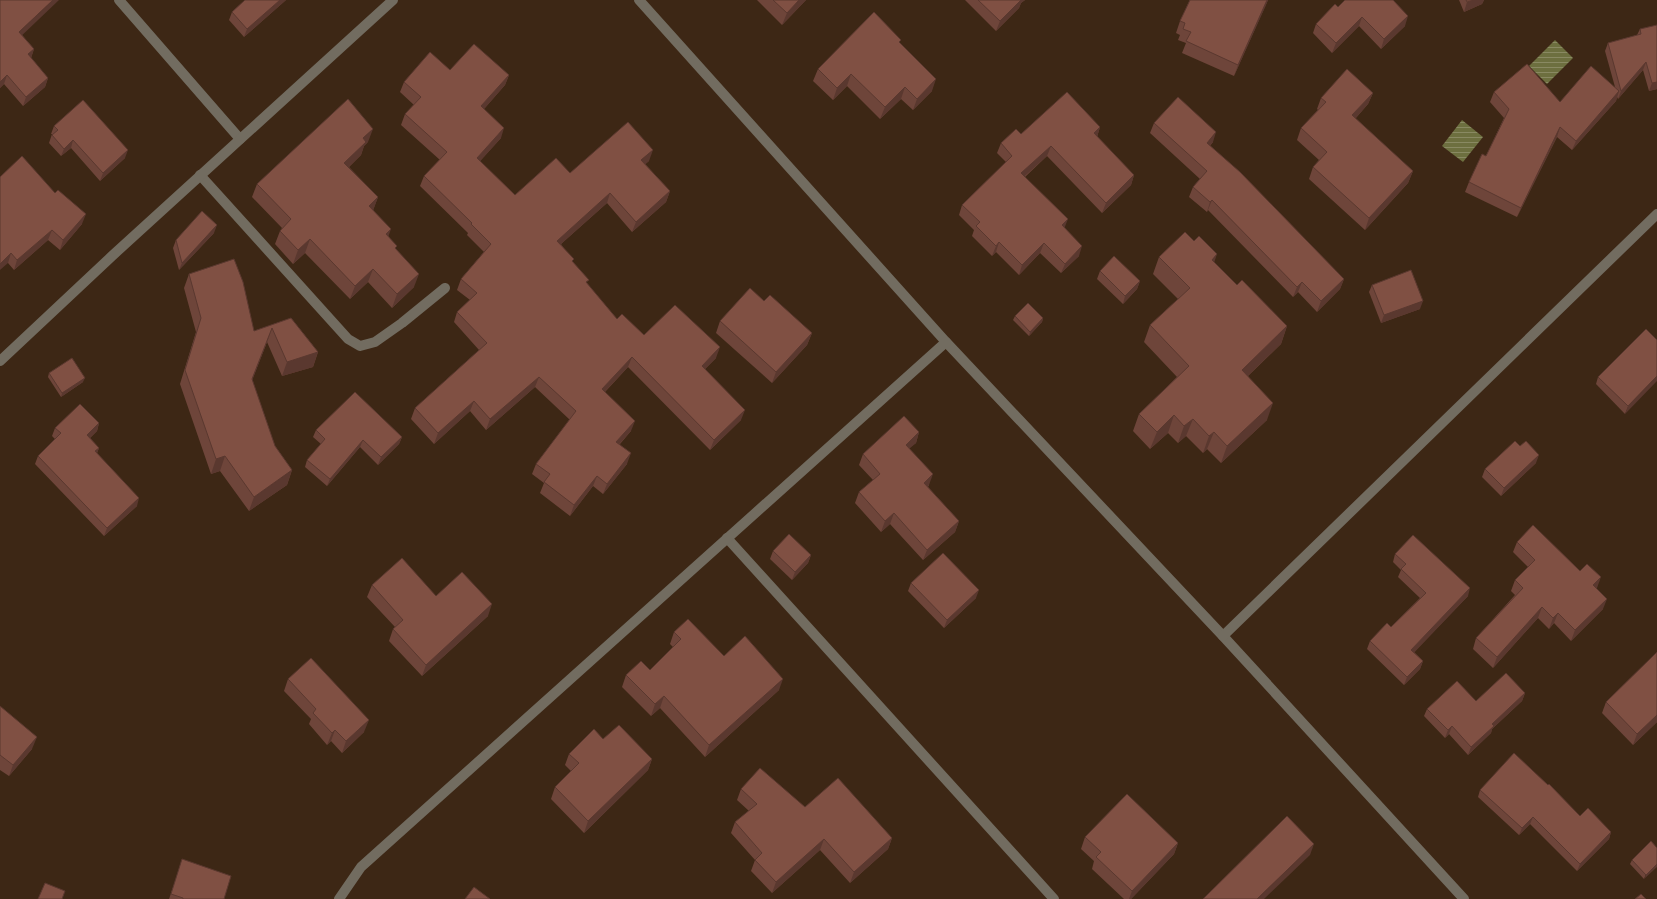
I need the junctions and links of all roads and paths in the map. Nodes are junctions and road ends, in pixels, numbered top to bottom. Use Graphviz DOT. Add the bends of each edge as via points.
graph roads {
  1 [pos="119,0"];
  2 [pos="393,0"];
  3 [pos="639,0"];
  4 [pos="240,139"];
  5 [pos="200,175"];
  6 [pos="1657,214"];
  7 [pos="444,288"];
  8 [pos="946,342"];
  9 [pos="0,361"];
  10 [pos="727,538"];
  11 [pos="1223,636"];
  12 [pos="338,899"];
  13 [pos="1054,899"];
  14 [pos="1464,899"];
  1 -- 4 [label="street"];
  2 -- 4 [label="street"];
  3 -- 8 [label="street"];
  4 -- 5 [label="street"];
  5 -- 7 [label="street" via="348,339 360,346 375,342"];
  5 -- 9 [label="street"];
  6 -- 11 [label="street"];
  8 -- 10 [label="street"];
  8 -- 11 [label="street"];
  10 -- 12 [label="street" via="361,867"];
  10 -- 13 [label="street"];
  11 -- 14 [label="street"];
}
